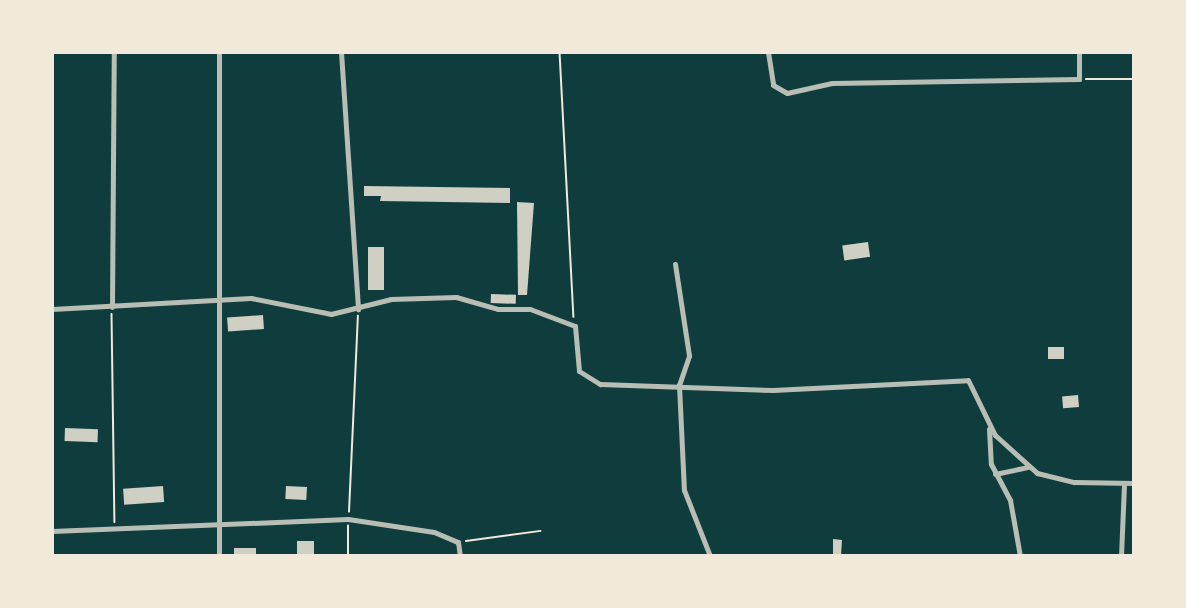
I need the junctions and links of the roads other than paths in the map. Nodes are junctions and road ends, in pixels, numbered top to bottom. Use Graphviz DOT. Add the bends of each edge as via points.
graph roads {
  1 [pos="114,52"];
  2 [pos="219,52"];
  3 [pos="341,52"];
  4 [pos="768,52"];
  5 [pos="1079,52"];
  6 [pos="675,264"];
  7 [pos="218,304"];
  8 [pos="112,308"];
  9 [pos="52,309"];
  10 [pos="358,309"];
  11 [pos="679,385"];
  12 [pos="989,427"];
  13 [pos="1026,467"];
  14 [pos="995,474"];
  15 [pos="1124,483"];
  16 [pos="1134,483"];
  17 [pos="219,523"];
  18 [pos="52,531"];
  19 [pos="219,555"];
  20 [pos="460,555"];
  21 [pos="711,555"];
  22 [pos="1020,555"];
  23 [pos="1122,555"];
  1 -- 8 [label="street"];
  2 -- 7 [label="street"];
  3 -- 10 [label="street"];
  4 -- 5 [label="street" via="773,85 787,93 832,83 1079,79"];
  6 -- 11 [label="street" via="689,356"];
  7 -- 8 [label="street"];
  7 -- 10 [label="street" via="250,298 318,315"];
  7 -- 17 [label="street"];
  8 -- 9 [label="street"];
  10 -- 11 [label="street" via="391,299 448,296 498,309 530,309 575,326 585,379"];
  11 -- 12 [label="street" via="794,389 963,378 980,394"];
  11 -- 21 [label="street" via="684,490"];
  12 -- 13 [label="street"];
  12 -- 14 [label="street"];
  13 -- 14 [label="street"];
  13 -- 15 [label="street" via="1059,481"];
  14 -- 22 [label="street" via="1010,500"];
  15 -- 16 [label="street"];
  15 -- 23 [label="street"];
  17 -- 18 [label="street"];
  17 -- 19 [label="street"];
  17 -- 20 [label="street" via="348,519 426,531 458,542"];
}
